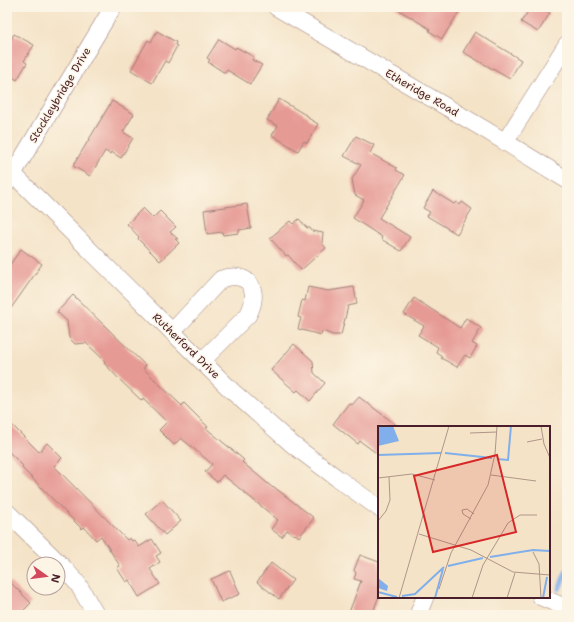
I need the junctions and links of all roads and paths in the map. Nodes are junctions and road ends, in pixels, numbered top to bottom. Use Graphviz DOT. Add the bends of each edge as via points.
graph roads {
  1 [pos="113,7"];
  2 [pos="276,7"];
  3 [pos="567,44"];
  4 [pos="505,142"];
  5 [pos="9,175"];
  6 [pos="567,180"];
  7 [pos="172,332"];
  8 [pos="202,361"];
  9 [pos="378,507"];
  10 [pos="7,512"];
  11 [pos="425,598"];
  12 [pos="542,598"];
  13 [pos="567,608"];
  14 [pos="96,615"];
  15 [pos="418,615"];
  1 -- 5 [label="street, Stockleybridge Drive"];
  2 -- 4 [label="street, Etheridge Road"];
  3 -- 4 [label="street"];
  4 -- 6 [label="street, Etheridge Road"];
  5 -- 7 [label="street, Rutherford Drive"];
  7 -- 8 [label="street, Rutherford Drive"];
  7 -- 8 [label="street" via="221,279 230,276 242,277 249,283 255,295 248,315"];
  8 -- 9 [label="street, Rutherford Drive" via="293,444"];
  10 -- 14 [label="street" via="69,574"];
  11 -- 15 [label="street"];
  12 -- 13 [label="street"];
}
